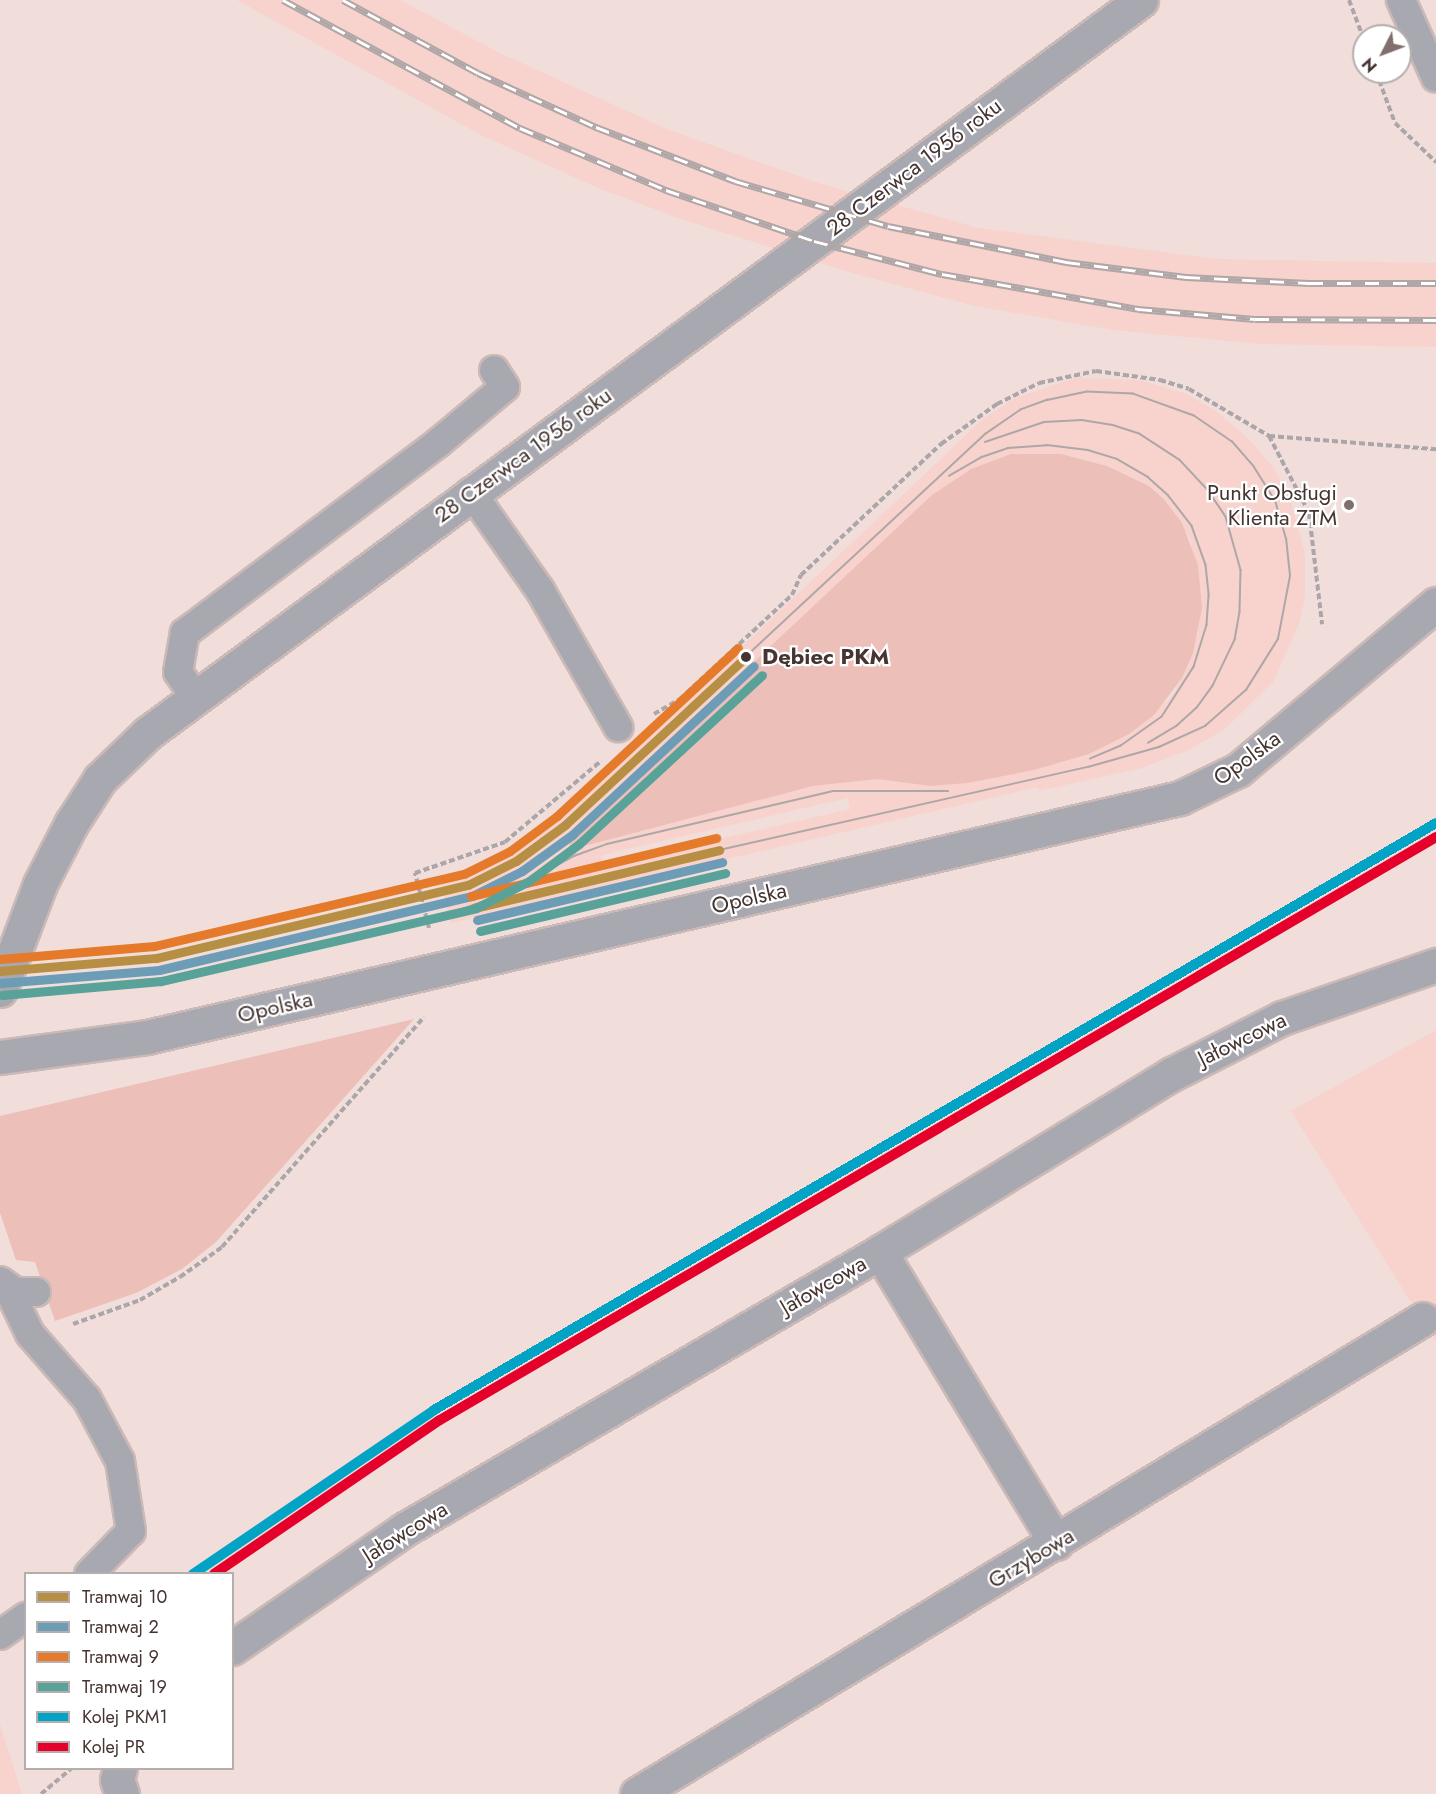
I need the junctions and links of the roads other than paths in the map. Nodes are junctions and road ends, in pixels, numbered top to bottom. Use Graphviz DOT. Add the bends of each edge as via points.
graph roads {
  1 [pos="1141,0"];
  2 [pos="1401,0"];
  3 [pos="1431,47"];
  4 [pos="1436,78"];
  5 [pos="494,370"];
  6 [pos="471,492"];
  7 [pos="1436,604"];
  8 [pos="195,697"];
  9 [pos="622,732"];
  10 [pos="1436,965"];
  11 [pos="0,990"];
  12 [pos="0,1057"];
  13 [pos="880,1252"];
  14 [pos="15,1287"];
  15 [pos="1423,1319"];
  16 [pos="1056,1543"];
  17 [pos="91,1572"];
  18 [pos="24,1618"];
  19 [pos="0,1635"];
  20 [pos="234,1647"];
  21 [pos="637,1794"];
  1 -- 6 [label="street, 28 Czerwca 1956 roku"];
  2 -- 3 [label="lane"];
  3 -- 4 [label="lane"];
  5 -- 8 [label="lane" via="505,387 438,443 185,633 178,672"];
  6 -- 8 [label="street, 28 Czerwca 1956 roku"];
  6 -- 9 [label="lane" via="540,590"];
  7 -- 12 [label="street, Opolska" via="1246,764 1180,798 147,1037"];
  8 -- 11 [label="street, 28 Czerwca 1956 roku" via="117,761 87,799 40,884"];
  10 -- 13 [label="street, Jałowcowa" via="1282,1018 1172,1074"];
  13 -- 16 [label="street"];
  13 -- 20 [label="street, Jałowcowa" via="405,1529"];
  14 -- 17 [label="lane" via="30,1334 87,1399 120,1461 131,1531"];
  15 -- 16 [label="street, Grzybowa"];
  16 -- 21 [label="street, Grzybowa"];
  18 -- 19 [label="lane"];
}
